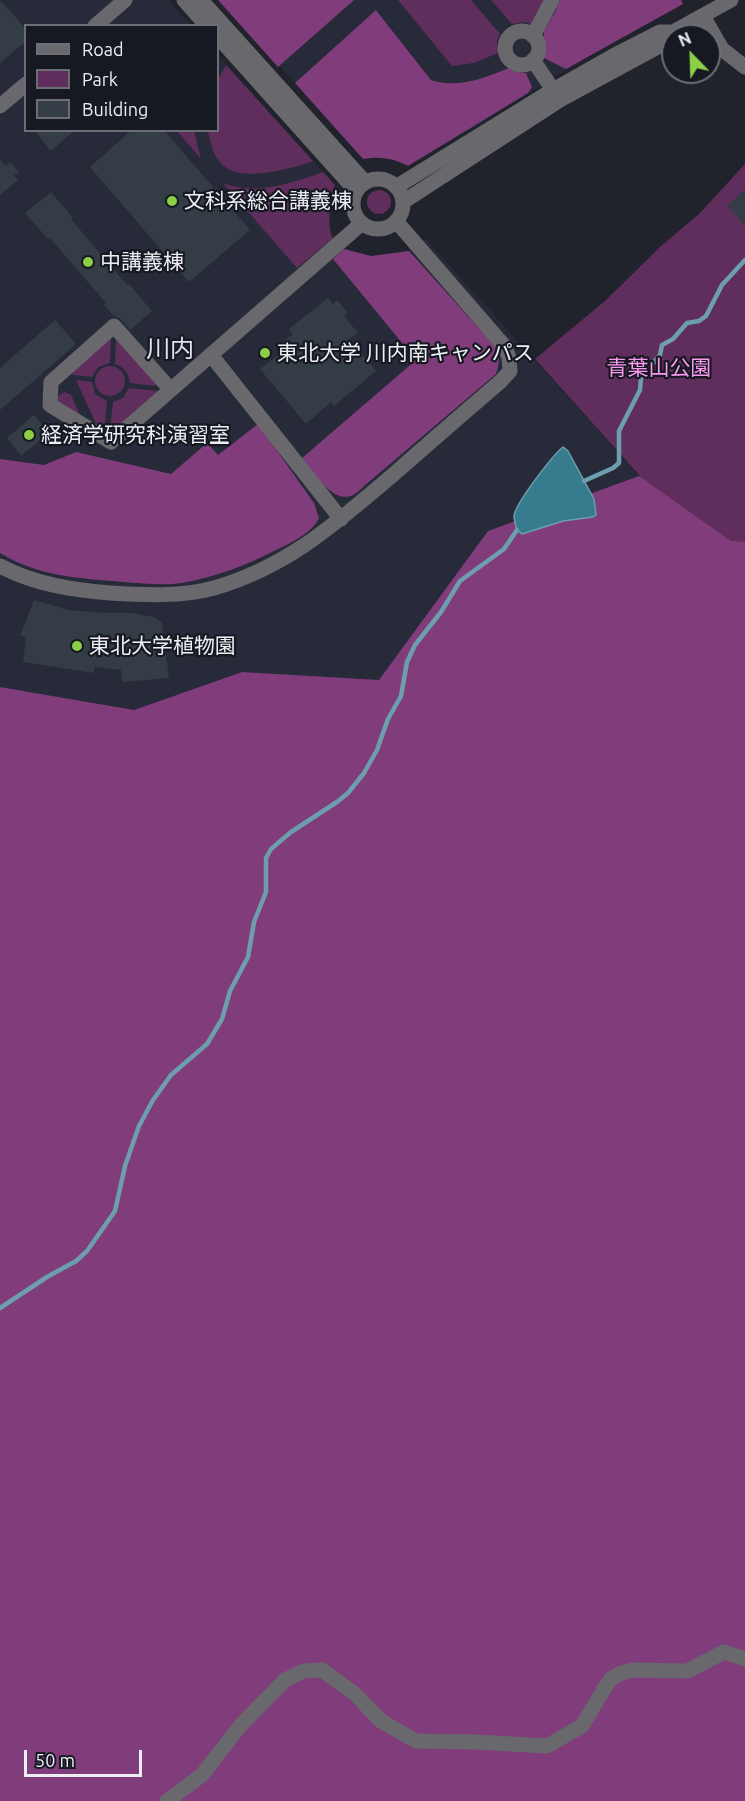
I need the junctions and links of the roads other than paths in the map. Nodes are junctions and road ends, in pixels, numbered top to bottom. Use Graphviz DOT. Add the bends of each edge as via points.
graph roads {
  1 [pos="125,0"];
  2 [pos="184,0"];
  3 [pos="201,0"];
  4 [pos="552,0"];
  5 [pos="731,0"];
  6 [pos="703,16"];
  7 [pos="97,24"];
  8 [pos="205,24"];
  9 [pos="688,24"];
  10 [pos="661,32"];
  11 [pos="533,36"];
  12 [pos="219,38"];
  13 [pos="661,46"];
  14 [pos="533,60"];
  15 [pos="745,67"];
  16 [pos="24,86"];
  17 [pos="553,90"];
  18 [pos="0,106"];
  19 [pos="361,186"];
  20 [pos="396,187"];
  21 [pos="403,202"];
  22 [pos="396,221"];
  23 [pos="362,223"];
  24 [pos="211,355"];
  25 [pos="171,390"];
  26 [pos="341,519"];
  27 [pos="0,566"];
  28 [pos="745,1659"];
  29 [pos="167,1801"];
  1 -- 7 [label="street"];
  2 -- 8 [label="street"];
  3 -- 19 [label="street"];
  4 -- 11 [label="street"];
  5 -- 6 [label="street"];
  6 -- 9 [label="street"];
  6 -- 15 [label="street" via="722,49"];
  10 -- 17 [label="street"];
  11 -- 14 [label="street" via="538,51"];
  11 -- 14 [label="street" via="524,31 514,33 505,50 509,59 518,64"];
  12 -- 19 [label="street"];
  13 -- 21 [label="street" via="560,100"];
  14 -- 17 [label="street"];
  16 -- 18 [label="street"];
  17 -- 20 [label="street"];
  19 -- 20 [label="street" via="379,178"];
  19 -- 23 [label="street" via="352,205"];
  20 -- 21 [label="street"];
  21 -- 22 [label="street"];
  22 -- 23 [label="street" via="381,228"];
  22 -- 26 [label="street" via="505,347 510,371"];
  23 -- 24 [label="street"];
  24 -- 25 [label="street"];
  24 -- 26 [label="street"];
  25 -- 25 [label="street" via="111,442 50,405 51,382 114,326"];
  26 -- 27 [label="street" via="265,570 212,589 152,596 78,590 20,576"];
  28 -- 29 [label="street" via="724,1652 687,1671 621,1673 611,1679 582,1726 547,1746 416,1741 381,1721 322,1670 304,1671 285,1680 240,1726 202,1775"];
}
